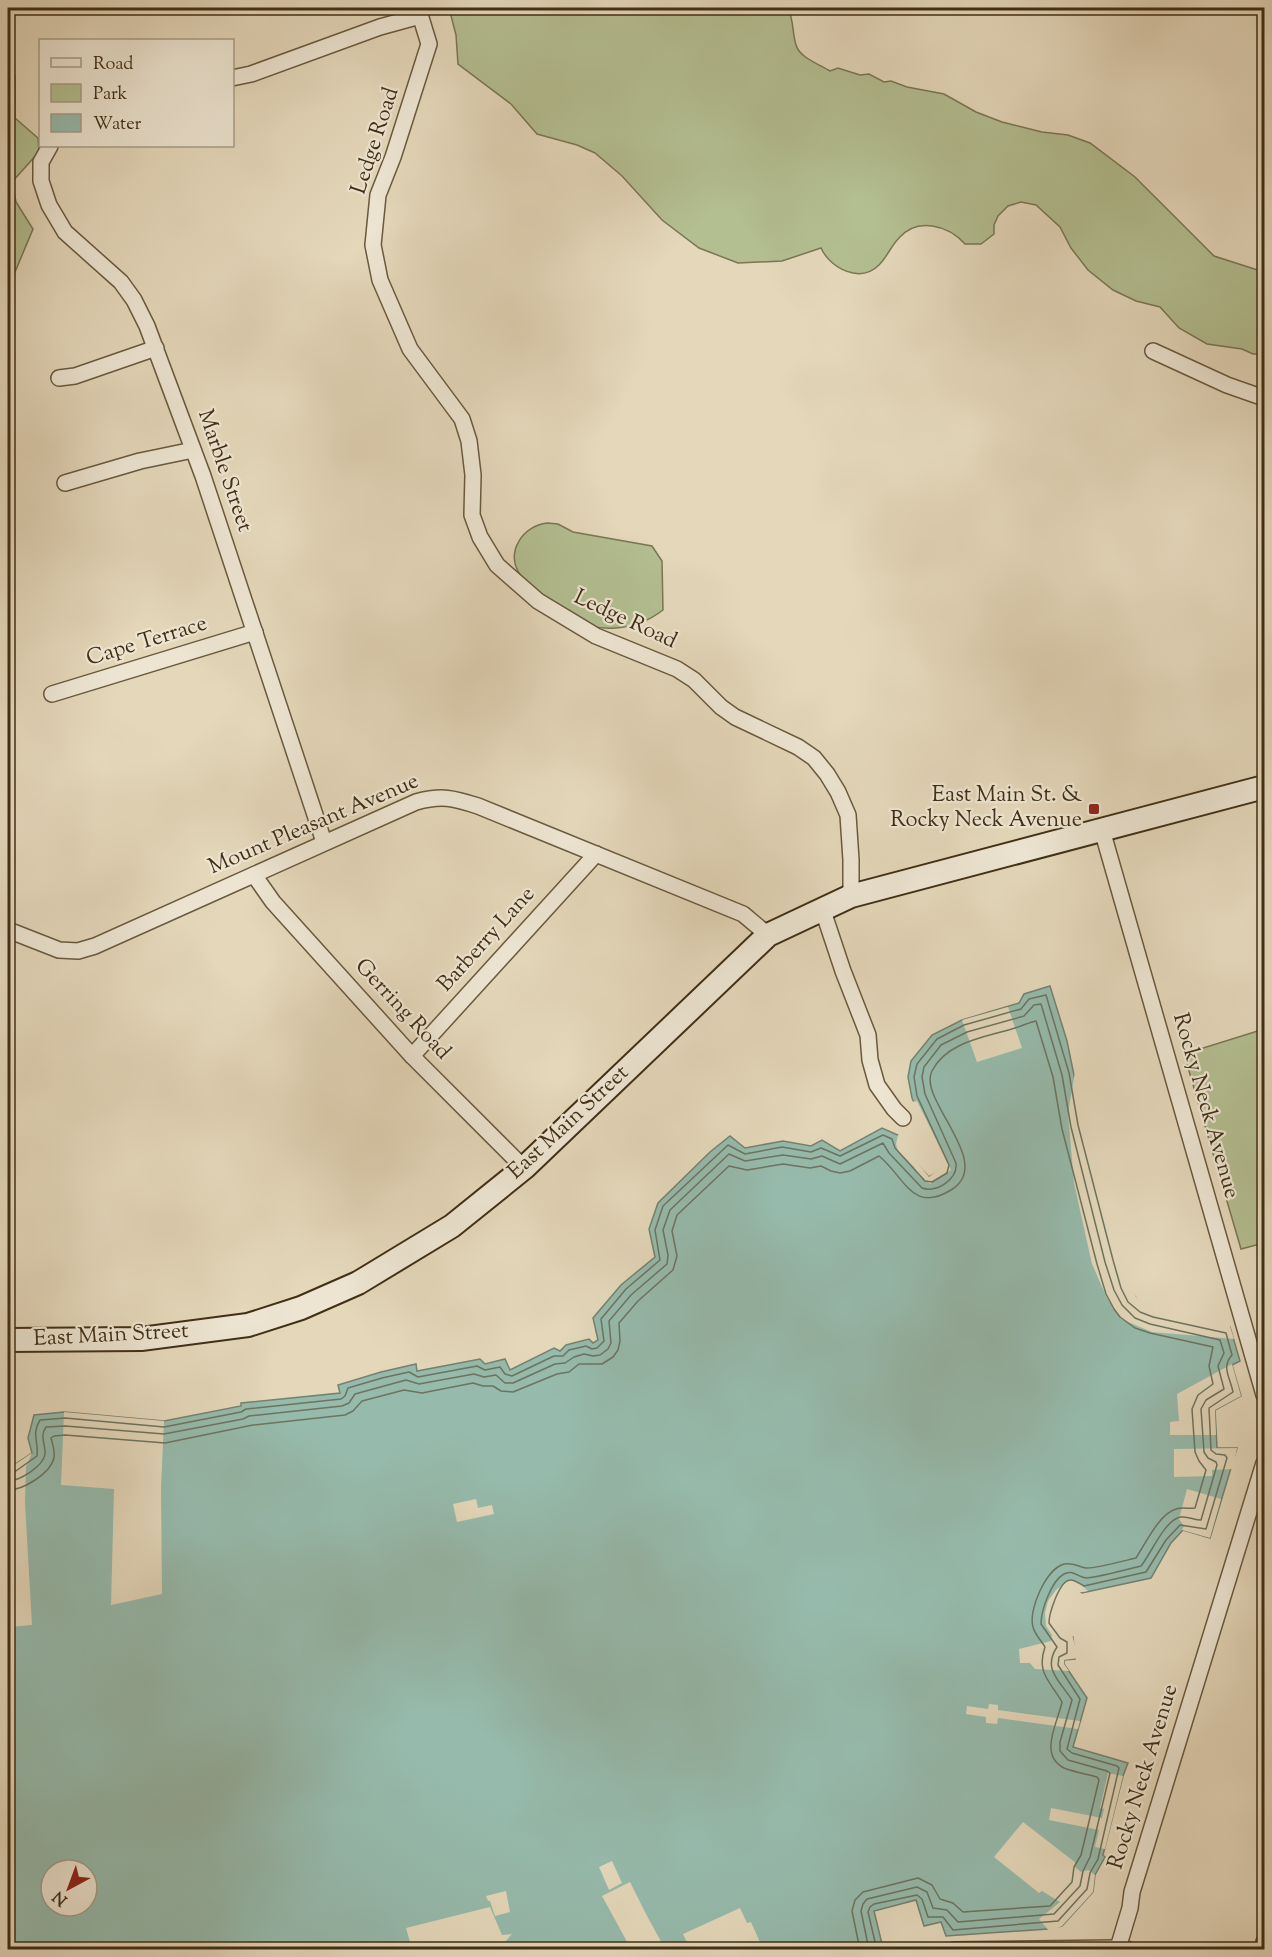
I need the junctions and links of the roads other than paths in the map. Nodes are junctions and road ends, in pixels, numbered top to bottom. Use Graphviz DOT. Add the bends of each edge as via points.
graph roads {
  1 [pos="419,12"];
  2 [pos="234,78"];
  3 [pos="49,147"];
  4 [pos="156,348"];
  5 [pos="1153,351"];
  6 [pos="59,378"];
  7 [pos="1264,398"];
  8 [pos="194,450"];
  9 [pos="65,483"];
  10 [pos="255,632"];
  11 [pos="52,694"];
  12 [pos="1264,787"];
  13 [pos="1102,830"];
  14 [pos="324,842"];
  15 [pos="596,854"];
  16 [pos="254,875"];
  17 [pos="851,896"];
  18 [pos="822,908"];
  19 [pos="8,930"];
  20 [pos="768,935"];
  21 [pos="412,1056"];
  22 [pos="903,1118"];
  23 [pos="524,1168"];
  24 [pos="8,1340"];
  25 [pos="1258,1351"];
  26 [pos="1264,1395"];
  27 [pos="1264,1463"];
  28 [pos="1264,1942"];
  29 [pos="1123,1949"];
  30 [pos="953,1950"];
  31 [pos="1262,1950"];
  1 -- 2 [label="street"];
  1 -- 17 [label="street, Ledge Road" via="429,44 378,195 374,245 380,280 410,349 462,418 473,475 472,515 480,537 497,565 538,601 596,636 677,669 735,717 814,758 828,774 848,815"];
  3 -- 4 [label="street, Marble Street" via="41,162 41,181 49,205 65,232 121,282 134,300"];
  4 -- 6 [label="street"];
  4 -- 8 [label="street, Marble Street"];
  5 -- 7 [label="street"];
  8 -- 9 [label="street"];
  8 -- 10 [label="street, Marble Street"];
  10 -- 11 [label="street, Cape Terrace"];
  10 -- 14 [label="street, Marble Street"];
  12 -- 13 [label="main road, East Main Street"];
  13 -- 17 [label="main road, East Main Street"];
  13 -- 25 [label="street, Rocky Neck Avenue"];
  14 -- 15 [label="street, Mount Pleasant Avenue" via="435,796 478,806"];
  14 -- 16 [label="street, Mount Pleasant Avenue"];
  15 -- 20 [label="street, Mount Pleasant Avenue" via="743,914"];
  15 -- 21 [label="street, Barberry Lane"];
  16 -- 19 [label="street, Mount Pleasant Avenue" via="78,951 59,950"];
  16 -- 21 [label="street, Gerring Road" via="273,902"];
  17 -- 18 [label="main road, East Main Street"];
  18 -- 20 [label="main road, East Main Street"];
  18 -- 22 [label="street" via="867,1035 878,1085"];
  20 -- 23 [label="main road, East Main Street"];
  21 -- 23 [label="street, Gerring Road"];
  23 -- 24 [label="main road, East Main Street" via="452,1226 358,1282 301,1308 248,1325 141,1340"];
  25 -- 26 [label="street, Rocky Neck Avenue"];
  27 -- 29 [label="street, Rocky Neck Avenue" via="1132,1892"];
  28 -- 31 [label="street"];
  29 -- 30 [label="street, Rocky Neck Avenue"];
}
